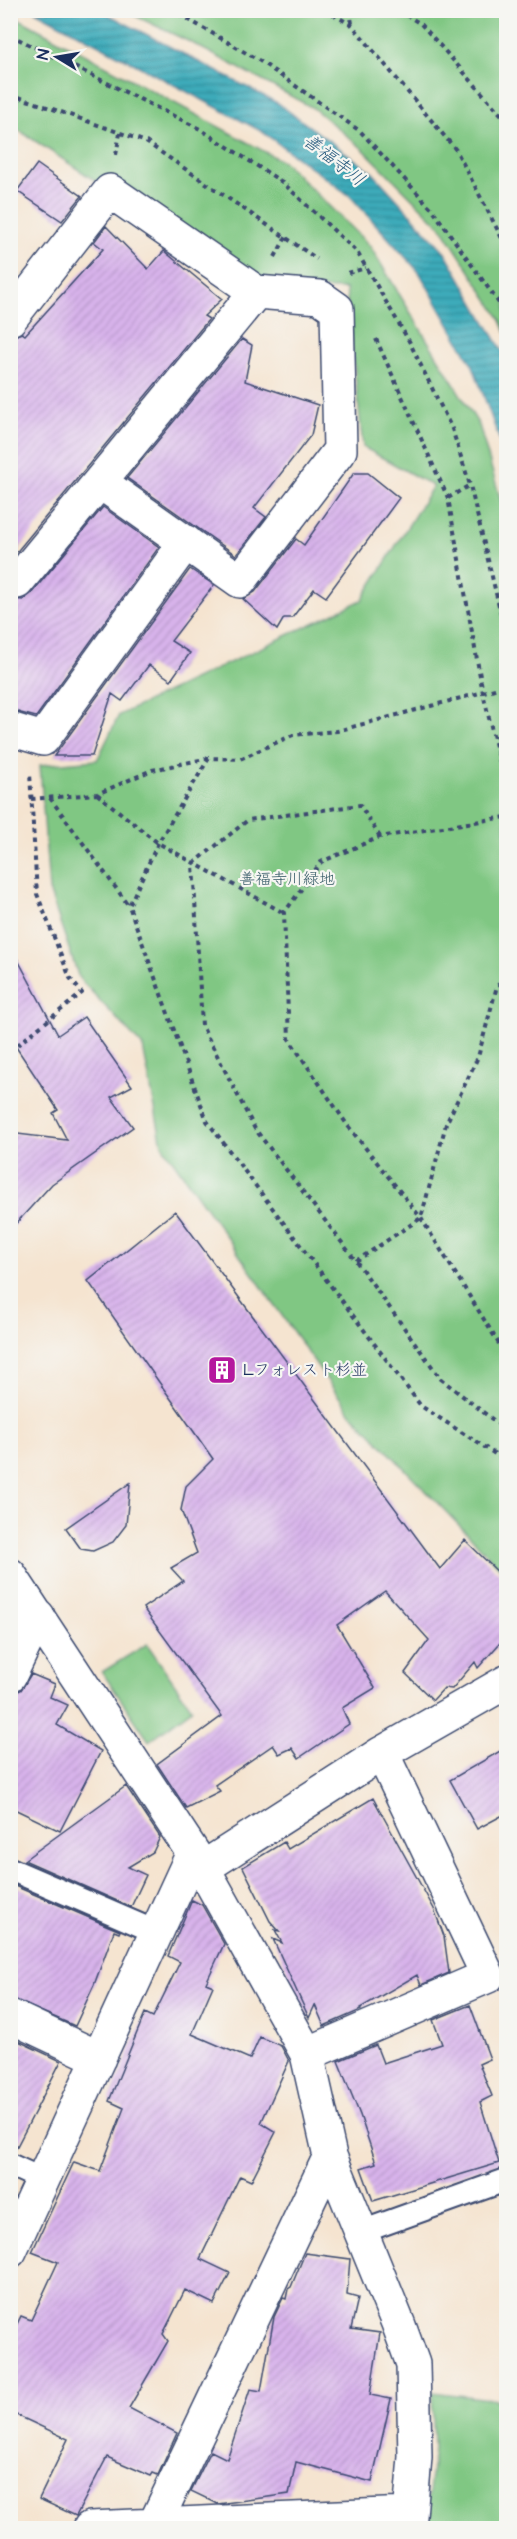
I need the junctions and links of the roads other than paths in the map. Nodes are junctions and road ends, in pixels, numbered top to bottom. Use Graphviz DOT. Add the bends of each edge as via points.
graph roads {
  1 [pos="256,292"];
  2 [pos="10,319"];
  3 [pos="99,482"];
  4 [pos="186,542"];
  5 [pos="17,582"];
  6 [pos="10,729"];
  7 [pos="10,1575"];
  8 [pos="38,1617"];
  9 [pos="10,1675"];
  10 [pos="507,1682"];
  11 [pos="382,1753"];
  12 [pos="198,1860"];
  13 [pos="10,1869"];
  14 [pos="156,1932"];
  15 [pos="10,2016"];
  16 [pos="307,2054"];
  17 [pos="99,2058"];
  18 [pos="330,2156"];
  19 [pos="10,2165"];
  20 [pos="43,2180"];
  21 [pos="507,2180"];
  22 [pos="361,2232"];
  23 [pos="10,2251"];
  24 [pos="409,2521"];
  25 [pos="154,2526"];
  26 [pos="90,2529"];
  1 -- 2 [label="street" via="110,191"];
  1 -- 3 [label="street"];
  1 -- 4 [label="street" via="320,297 337,309 340,450 240,581"];
  3 -- 4 [label="street"];
  3 -- 5 [label="street"];
  4 -- 6 [label="street" via="43,739"];
  7 -- 8 [label="street"];
  8 -- 9 [label="street"];
  8 -- 12 [label="street"];
  10 -- 11 [label="street"];
  11 -- 12 [label="street"];
  11 -- 16 [label="street" via="488,1976"];
  12 -- 14 [label="street"];
  12 -- 16 [label="street"];
  13 -- 14 [label="lane"];
  14 -- 17 [label="street"];
  15 -- 17 [label="street"];
  16 -- 18 [label="street"];
  17 -- 20 [label="street"];
  18 -- 22 [label="street"];
  18 -- 25 [label="street"];
  19 -- 20 [label="lane"];
  20 -- 23 [label="street"];
  21 -- 22 [label="lane"];
  22 -- 24 [label="street" via="413,2364 415,2457"];
  24 -- 25 [label="street"];
  25 -- 26 [label="street"];
}
